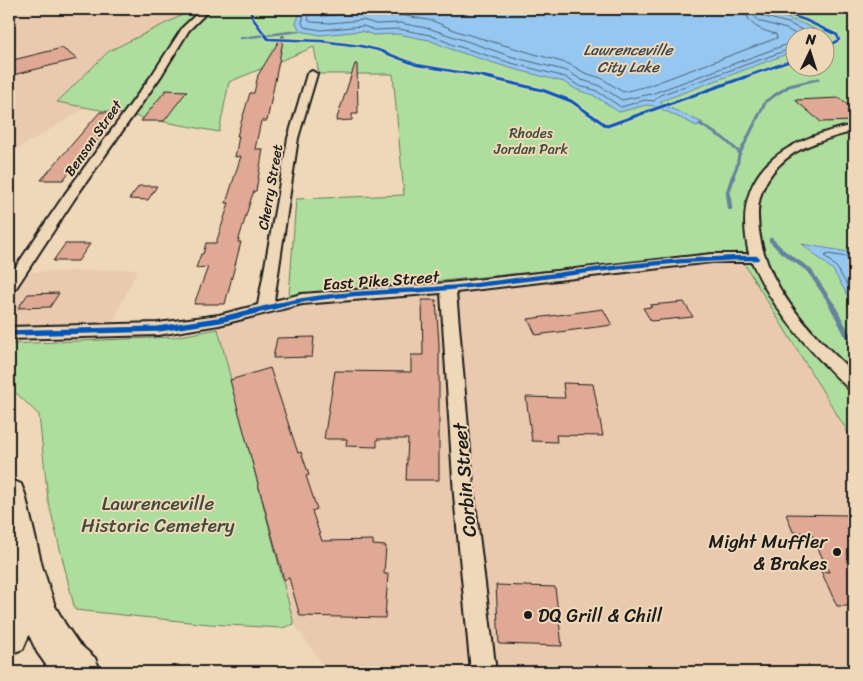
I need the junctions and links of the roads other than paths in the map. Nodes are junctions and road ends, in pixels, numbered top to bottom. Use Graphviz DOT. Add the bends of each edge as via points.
graph roads {
  1 [pos="206,9"];
  2 [pos="312,74"];
  3 [pos="854,128"];
  4 [pos="757,258"];
  5 [pos="9,288"];
  6 [pos="448,288"];
  7 [pos="265,307"];
  8 [pos="9,334"];
  9 [pos="854,383"];
  10 [pos="9,494"];
  11 [pos="31,590"];
  12 [pos="9,635"];
  13 [pos="81,672"];
  14 [pos="483,672"];
  1 -- 5 [label="street, Benson Street" via="186,29"];
  2 -- 7 [label="street, Cherry Street" via="293,138"];
  3 -- 4 [label="street" via="789,152 765,174 752,201 750,219"];
  4 -- 6 [label="street, East Pike Street" via="712,258"];
  4 -- 9 [label="street" via="772,289 796,323"];
  6 -- 7 [label="street, East Pike Street" via="302,299"];
  6 -- 14 [label="street, Corbin Street" via="464,495"];
  7 -- 8 [label="street, East Pike Street" via="219,320 158,329"];
  10 -- 11 [label="main road"];
  11 -- 12 [label="main road"];
  11 -- 13 [label="main road" via="53,644"];
}
